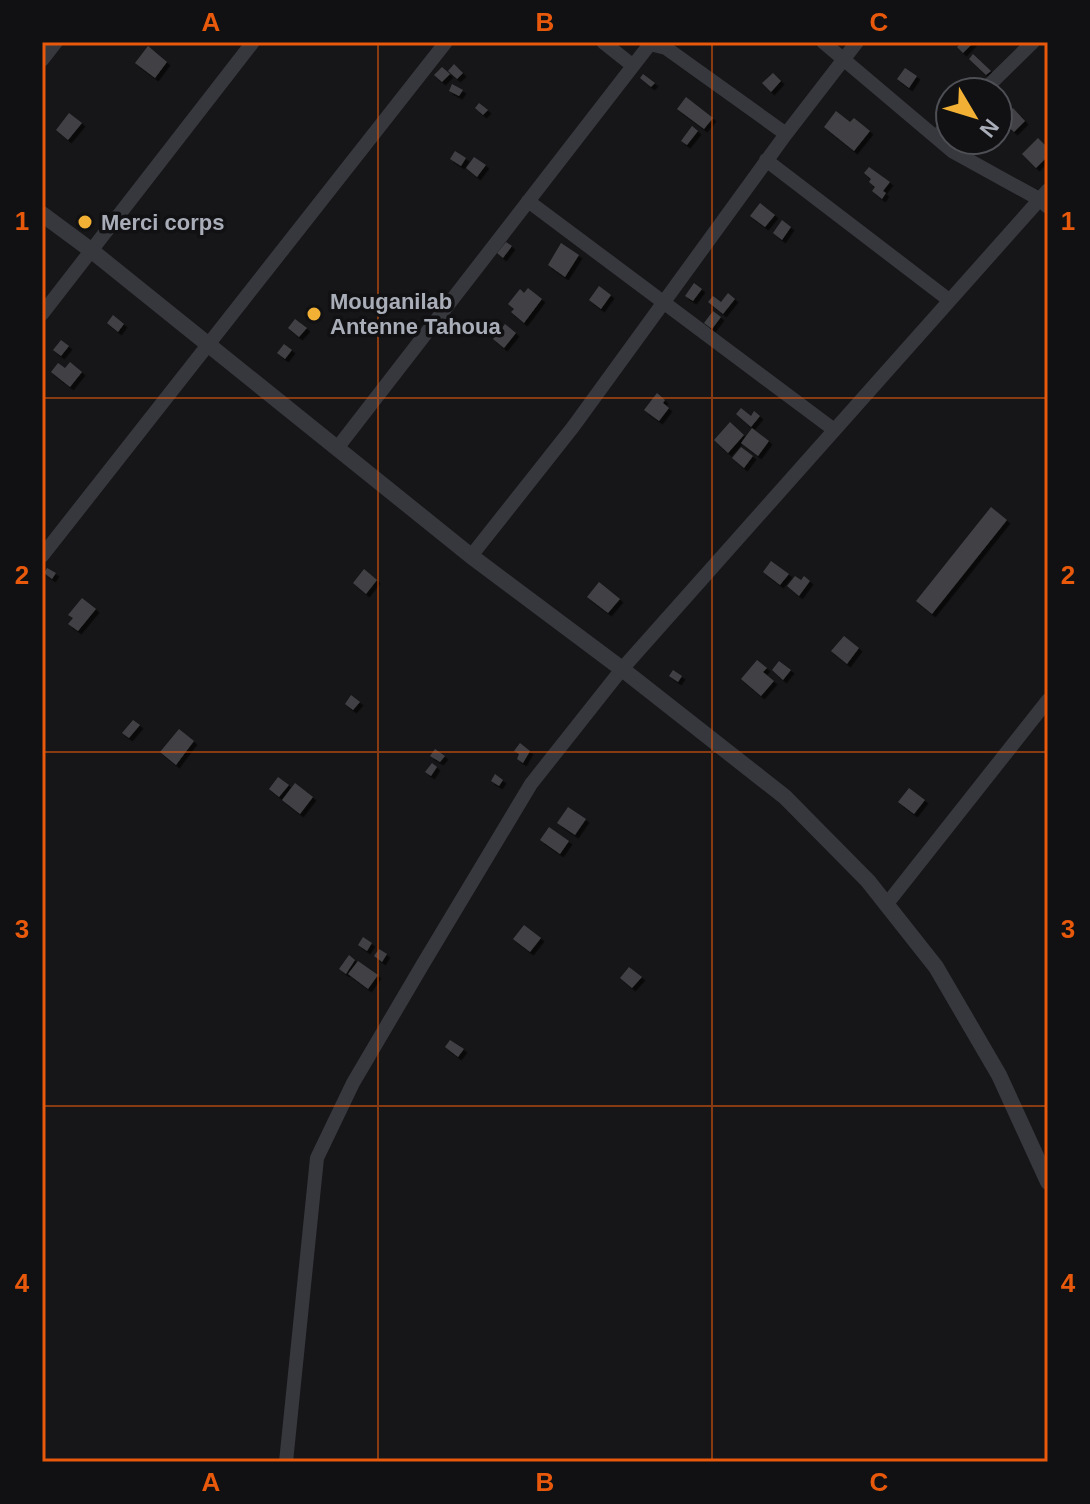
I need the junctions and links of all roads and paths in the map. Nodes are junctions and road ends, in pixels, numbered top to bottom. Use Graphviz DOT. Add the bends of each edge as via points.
graph roads {
  1 [pos="56,42"];
  2 [pos="253,42"];
  3 [pos="446,42"];
  4 [pos="603,42"];
  5 [pos="823,42"];
  6 [pos="857,42"];
  7 [pos="1033,42"];
  8 [pos="842,59"];
  9 [pos="42,60"];
  10 [pos="632,65"];
  11 [pos="998,76"];
  12 [pos="786,134"];
  13 [pos="934,135"];
  14 [pos="962,156"];
  15 [pos="766,160"];
  16 [pos="1045,199"];
  17 [pos="528,201"];
  18 [pos="42,214"];
  19 [pos="92,251"];
  20 [pos="949,300"];
  21 [pos="663,302"];
  22 [pos="42,314"];
  23 [pos="208,344"];
  24 [pos="833,429"];
  25 [pos="338,447"];
  26 [pos="42,556"];
  27 [pos="471,556"];
  28 [pos="622,669"];
  29 [pos="1048,700"];
  30 [pos="886,905"];
  31 [pos="1048,1182"];
  32 [pos="286,1462"];
  1 -- 9 [label="street"];
  2 -- 19 [label="street"];
  3 -- 23 [label="street"];
  4 -- 10 [label="street"];
  5 -- 8 [label="street"];
  6 -- 8 [label="street"];
  7 -- 11 [label="street"];
  8 -- 12 [label="street"];
  8 -- 13 [label="street"];
  10 -- 12 [label="street" via="650,44 666,48"];
  10 -- 17 [label="street"];
  12 -- 15 [label="street"];
  14 -- 16 [label="street"];
  15 -- 20 [label="street"];
  15 -- 21 [label="street"];
  16 -- 20 [label="street"];
  17 -- 21 [label="street"];
  17 -- 25 [label="street"];
  18 -- 19 [label="street"];
  19 -- 22 [label="street"];
  19 -- 23 [label="street"];
  20 -- 24 [label="street"];
  21 -- 24 [label="street"];
  21 -- 27 [label="street"];
  23 -- 25 [label="street"];
  23 -- 26 [label="street"];
  24 -- 28 [label="street"];
  25 -- 27 [label="street"];
  27 -- 28 [label="street"];
  28 -- 30 [label="street" via="785,797"];
  28 -- 32 [label="street" via="531,784 353,1083 317,1158"];
  29 -- 30 [label="street"];
  30 -- 31 [label="street" via="936,967 999,1075"];
}
